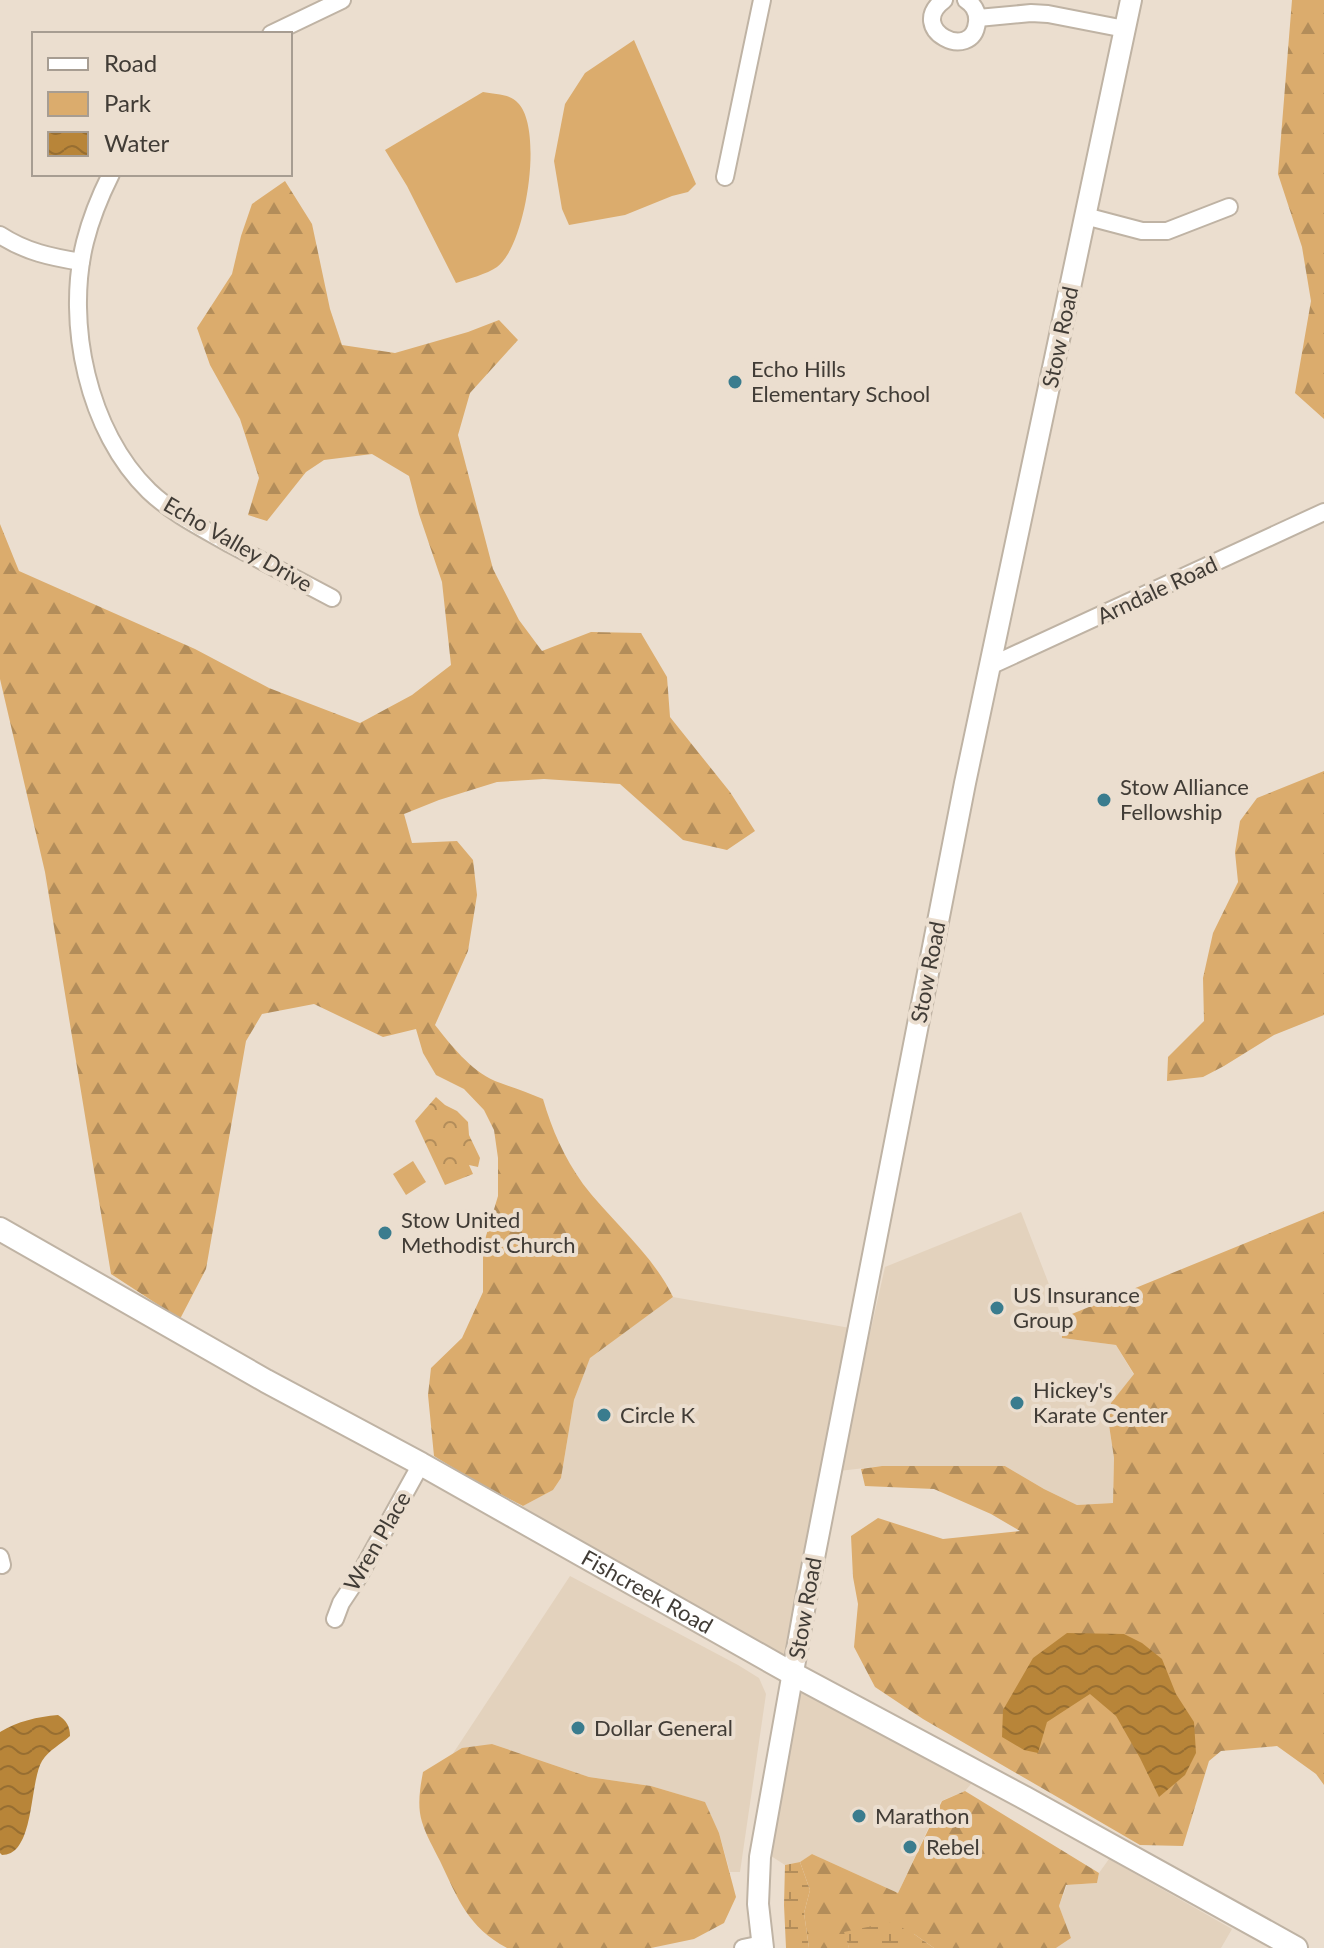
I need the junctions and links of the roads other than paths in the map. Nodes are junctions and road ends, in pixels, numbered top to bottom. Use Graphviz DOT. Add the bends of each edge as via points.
graph roads {
  1 [pos="342,0"];
  2 [pos="762,0"];
  3 [pos="944,0"];
  4 [pos="966,0"];
  5 [pos="1131,0"];
  6 [pos="978,18"];
  7 [pos="1125,29"];
  8 [pos="275,32"];
  9 [pos="110,176"];
  10 [pos="725,177"];
  11 [pos="1229,207"];
  12 [pos="1085,216"];
  13 [pos="0,235"];
  14 [pos="81,262"];
  15 [pos="1324,512"];
  16 [pos="332,598"];
  17 [pos="990,666"];
  18 [pos="0,1229"];
  19 [pos="421,1464"];
  20 [pos="335,1619"];
  21 [pos="793,1674"];
  22 [pos="756,1947"];
  23 [pos="1296,1948"];
  1 -- 8 [label="street"];
  2 -- 10 [label="street"];
  3 -- 6 [label="street" via="933,20 948,41 972,35"];
  4 -- 6 [label="street"];
  5 -- 7 [label="street, Stow Road"];
  6 -- 7 [label="street" via="1048,14"];
  7 -- 12 [label="street, Stow Road"];
  9 -- 14 [label="street, Echo Valley Drive"];
  11 -- 12 [label="street" via="1167,231 1142,231"];
  12 -- 17 [label="street, Stow Road"];
  13 -- 14 [label="street" via="26,250"];
  14 -- 16 [label="street, Echo Valley Drive" via="79,323 87,376 111,439 131,470 162,502 199,527"];
  15 -- 17 [label="street, Arndale Road"];
  17 -- 21 [label="street, Stow Road"];
  18 -- 19 [label="main road, Fishcreek Road"];
  19 -- 20 [label="street, Wren Place"];
  19 -- 21 [label="main road, Fishcreek Road"];
  21 -- 22 [label="street, Stow Road" via="760,1857"];
  21 -- 23 [label="main road, Fishcreek Road"];
}
